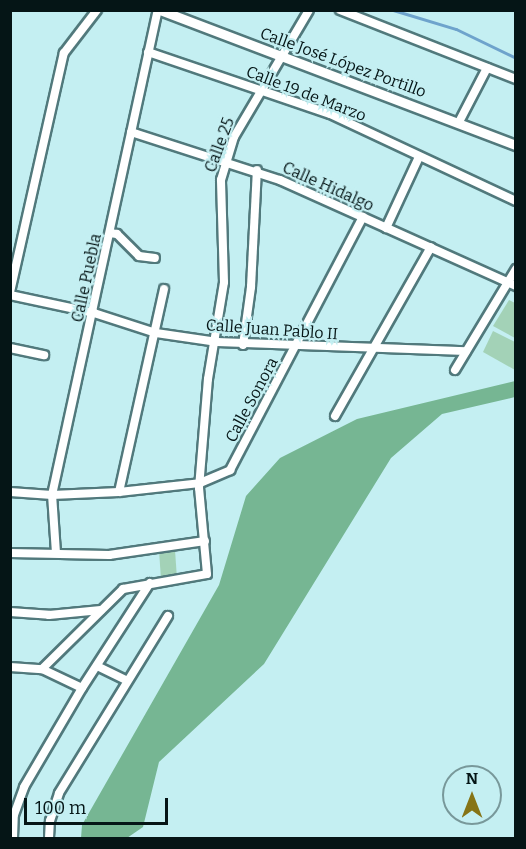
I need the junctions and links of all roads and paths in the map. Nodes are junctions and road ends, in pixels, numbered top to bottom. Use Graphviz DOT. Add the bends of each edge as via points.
graph roads {
  1 [pos="96,10"];
  2 [pos="159,10"];
  3 [pos="309,10"];
  4 [pos="340,10"];
  5 [pos="148,52"];
  6 [pos="281,56"];
  7 [pos="487,68"];
  8 [pos="516,79"];
  9 [pos="260,89"];
  10 [pos="459,122"];
  11 [pos="131,132"];
  12 [pos="516,145"];
  13 [pos="419,157"];
  14 [pos="226,161"];
  15 [pos="257,170"];
  16 [pos="516,201"];
  17 [pos="363,217"];
  18 [pos="386,228"];
  19 [pos="110,232"];
  20 [pos="431,248"];
  21 [pos="155,258"];
  22 [pos="516,269"];
  23 [pos="512,284"];
  24 [pos="164,289"];
  25 [pos="10,293"];
  26 [pos="94,313"];
  27 [pos="156,333"];
  28 [pos="217,342"];
  29 [pos="243,345"];
  30 [pos="296,346"];
  31 [pos="10,348"];
  32 [pos="376,350"];
  33 [pos="466,351"];
  34 [pos="44,355"];
  35 [pos="455,370"];
  36 [pos="335,416"];
  37 [pos="200,483"];
  38 [pos="10,492"];
  39 [pos="119,492"];
  40 [pos="52,495"];
  41 [pos="205,541"];
  42 [pos="10,553"];
  43 [pos="56,553"];
  44 [pos="150,584"];
  45 [pos="101,610"];
  46 [pos="10,612"];
  47 [pos="168,616"];
  48 [pos="96,666"];
  49 [pos="10,667"];
  50 [pos="42,669"];
  51 [pos="126,680"];
  52 [pos="82,688"];
  53 [pos="13,838"];
  54 [pos="49,838"];
  1 -- 25 [label="street" via="64,53"];
  2 -- 5 [label="street, Calle Puebla"];
  2 -- 6 [label="street, Calle José López Portillo"];
  3 -- 6 [label="street, Calle 25"];
  4 -- 7 [label="street"];
  5 -- 9 [label="street, Calle 19 de Marzo"];
  5 -- 11 [label="street, Calle Puebla"];
  6 -- 9 [label="street, Calle 25"];
  6 -- 10 [label="street, Calle José López Portillo"];
  7 -- 8 [label="street"];
  7 -- 10 [label="street"];
  9 -- 13 [label="street, Calle 19 de Marzo" via="330,114"];
  9 -- 14 [label="street, Calle 25" via="234,137"];
  10 -- 12 [label="street, Calle José López Portillo"];
  11 -- 14 [label="street, Calle Hidalgo"];
  11 -- 19 [label="street, Calle Puebla"];
  13 -- 16 [label="street, Calle 19 de Marzo"];
  13 -- 18 [label="street"];
  14 -- 15 [label="street, Calle Hidalgo"];
  14 -- 28 [label="street, Calle 25" via="219,205 224,282"];
  15 -- 17 [label="street, Calle Hidalgo"];
  15 -- 29 [label="street" via="251,287"];
  17 -- 18 [label="street, Calle Hidalgo"];
  17 -- 30 [label="street, Calle Sonora"];
  18 -- 20 [label="street, Calle Hidalgo"];
  19 -- 21 [label="street" via="139,256"];
  19 -- 26 [label="street, Calle Puebla"];
  20 -- 23 [label="street, Calle Hidalgo"];
  20 -- 32 [label="street"];
  22 -- 23 [label="street"];
  23 -- 33 [label="street"];
  24 -- 27 [label="street"];
  25 -- 26 [label="street, Calle Juan Pablo II"];
  26 -- 27 [label="street, Calle Juan Pablo II"];
  26 -- 40 [label="street, Calle Puebla"];
  27 -- 28 [label="street, Calle Juan Pablo II"];
  27 -- 39 [label="street"];
  28 -- 29 [label="street, Calle Juan Pablo II"];
  28 -- 37 [label="street, Calle 25" via="208,379"];
  29 -- 30 [label="street, Calle Juan Pablo II"];
  30 -- 32 [label="street, Calle Juan Pablo II"];
  30 -- 37 [label="street, Calle Sonora" via="230,470"];
  31 -- 34 [label="street"];
  32 -- 33 [label="street, Calle Juan Pablo II"];
  32 -- 36 [label="street"];
  33 -- 35 [label="street"];
  37 -- 39 [label="street, Calle Sonora"];
  37 -- 41 [label="street, Calle 25"];
  38 -- 40 [label="street, Calle Sonora"];
  39 -- 40 [label="street, Calle Sonora"];
  40 -- 43 [label="street, Calle Puebla"];
  41 -- 43 [label="street" via="109,555"];
  41 -- 44 [label="street, Calle 25" via="207,574"];
  42 -- 43 [label="street"];
  44 -- 45 [label="street" via="123,589"];
  44 -- 48 [label="street"];
  45 -- 46 [label="street" via="49,615"];
  45 -- 50 [label="street"];
  47 -- 51 [label="street"];
  48 -- 51 [label="street"];
  48 -- 52 [label="street"];
  49 -- 50 [label="street"];
  50 -- 52 [label="street"];
  51 -- 54 [label="street" via="77,769 59,793"];
  52 -- 53 [label="street" via="18,800"];
}
